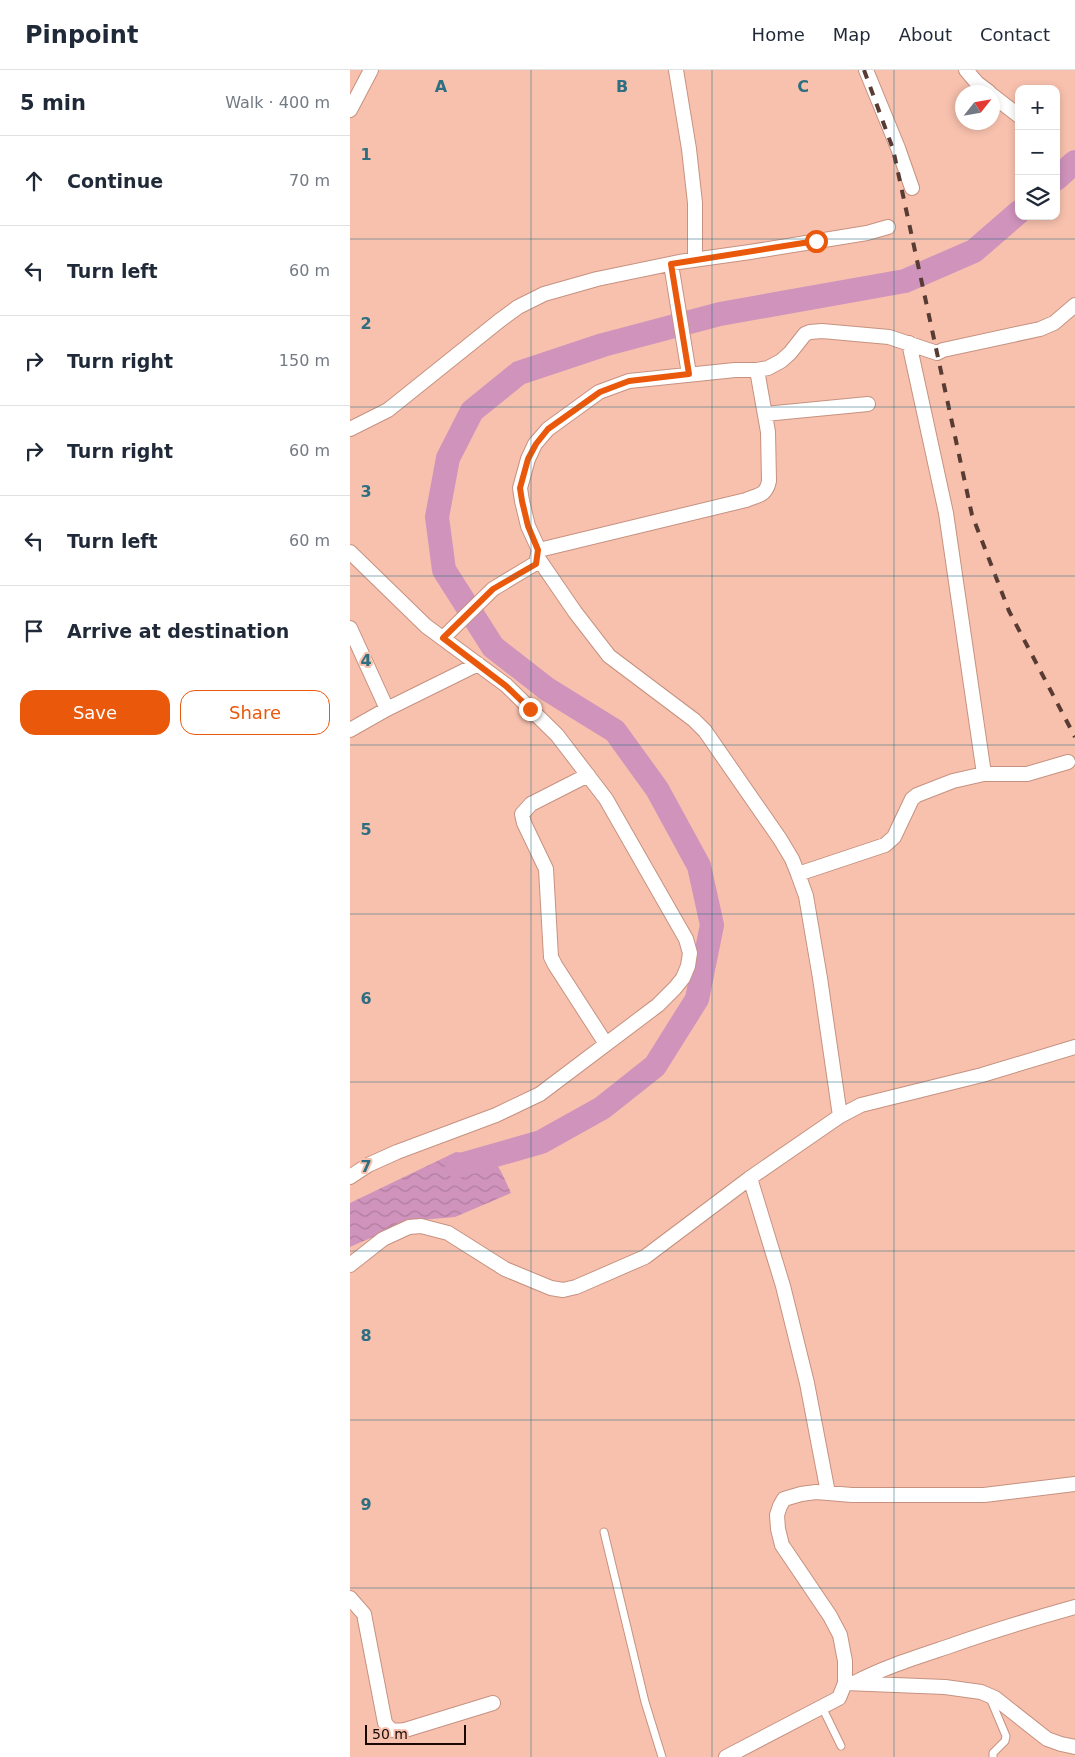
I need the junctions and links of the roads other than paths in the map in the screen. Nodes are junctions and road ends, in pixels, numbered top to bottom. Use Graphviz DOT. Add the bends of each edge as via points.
graph roads {
  1 [pos="370,70"];
  2 [pos="676,70"];
  3 [pos="966,70"];
  4 [pos="869,72"];
  5 [pos="980,85"];
  6 [pos="1000,101"];
  7 [pos="350,110"];
  8 [pos="1015,113"];
  9 [pos="912,188"];
  10 [pos="888,227"];
  11 [pos="695,260"];
  12 [pos="671,264"];
  13 [pos="1075,305"];
  14 [pos="909,343"];
  15 [pos="757,370"];
  16 [pos="689,374"];
  17 [pos="868,404"];
  18 [pos="765,414"];
  19 [pos="350,429"];
  20 [pos="350,552"];
  21 [pos="538,554"];
  22 [pos="350,628"];
  23 [pos="443,638"];
  24 [pos="478,664"];
  25 [pos="387,709"];
  26 [pos="350,730"];
  27 [pos="1068,762"];
  28 [pos="588,774"];
  29 [pos="984,774"];
  30 [pos="798,874"];
  31 [pos="606,1044"];
  32 [pos="1075,1047"];
  33 [pos="840,1116"];
  34 [pos="350,1177"];
  35 [pos="750,1178"];
  36 [pos="350,1265"];
  37 [pos="1075,1484"];
  38 [pos="828,1493"];
  39 [pos="604,1532"];
  40 [pos="350,1598"];
  41 [pos="1075,1607"];
  42 [pos="849,1683"];
  43 [pos="989,1695"];
  44 [pos="493,1702"];
  45 [pos="822,1707"];
  46 [pos="841,1746"];
  47 [pos="1075,1747"];
  48 [pos="662,1757"];
  49 [pos="726,1757"];
  50 [pos="993,1757"];
  1 -- 7 [label="street"];
  2 -- 11 [label="street" via="695,202"];
  3 -- 5 [label="street"];
  4 -- 9 [label="street"];
  6 -- 8 [label="street"];
  10 -- 11 [label="street"];
  11 -- 12 [label="street"];
  12 -- 16 [label="street"];
  12 -- 19 [label="street" via="561,288 518,306 388,410"];
  13 -- 14 [label="street" via="1054,323 1040,329 937,353"];
  14 -- 15 [label="street" via="889,337 810,332 781,361"];
  14 -- 29 [label="street" via="946,513"];
  15 -- 16 [label="street"];
  15 -- 18 [label="street"];
  16 -- 21 [label="street" via="615,385 548,429 528,459 520,488"];
  17 -- 18 [label="street"];
  18 -- 21 [label="street" via="769,482 763,494"];
  20 -- 23 [label="street" via="426,626"];
  21 -- 23 [label="street" via="536,564 493,589"];
  21 -- 30 [label="street" via="575,612 609,656 705,731 780,838"];
  22 -- 25 [label="street"];
  23 -- 24 [label="street"];
  24 -- 25 [label="street"];
  24 -- 28 [label="street" via="557,735"];
  25 -- 26 [label="street"];
  27 -- 29 [label="street" via="1027,774"];
  28 -- 31 [label="street" via="531,804 522,814 546,869 551,957"];
  28 -- 31 [label="street" via="606,799 686,939 690,952 683,978 675,988"];
  29 -- 30 [label="street" via="952,781 916,795 894,837 885,845"];
  30 -- 33 [label="street" via="806,896"];
  31 -- 34 [label="street" via="540,1094 496,1115 368,1165"];
  32 -- 33 [label="street" via="982,1075 861,1105"];
  33 -- 35 [label="street"];
  35 -- 36 [label="street" via="645,1257 563,1290 505,1269 448,1233 421,1226 409,1227 384,1239"];
  35 -- 38 [label="street" via="807,1383"];
  37 -- 38 [label="street" via="984,1495"];
  38 -- 42 [label="street" via="801,1494 784,1499 777,1515 778,1529 782,1545 835,1624"];
  39 -- 48 [label="lane" via="645,1702"];
  40 -- 44 [label="street" via="364,1614 385,1723 389,1729 394,1732 405,1730"];
  41 -- 42 [label="street" via="1005,1627"];
  42 -- 43 [label="street" via="945,1687"];
  42 -- 45 [label="street" via="839,1698"];
  43 -- 47 [label="street" via="1047,1739"];
  43 -- 50 [label="lane" via="1006,1736"];
  45 -- 46 [label="lane"];
  45 -- 49 [label="street"];
}
